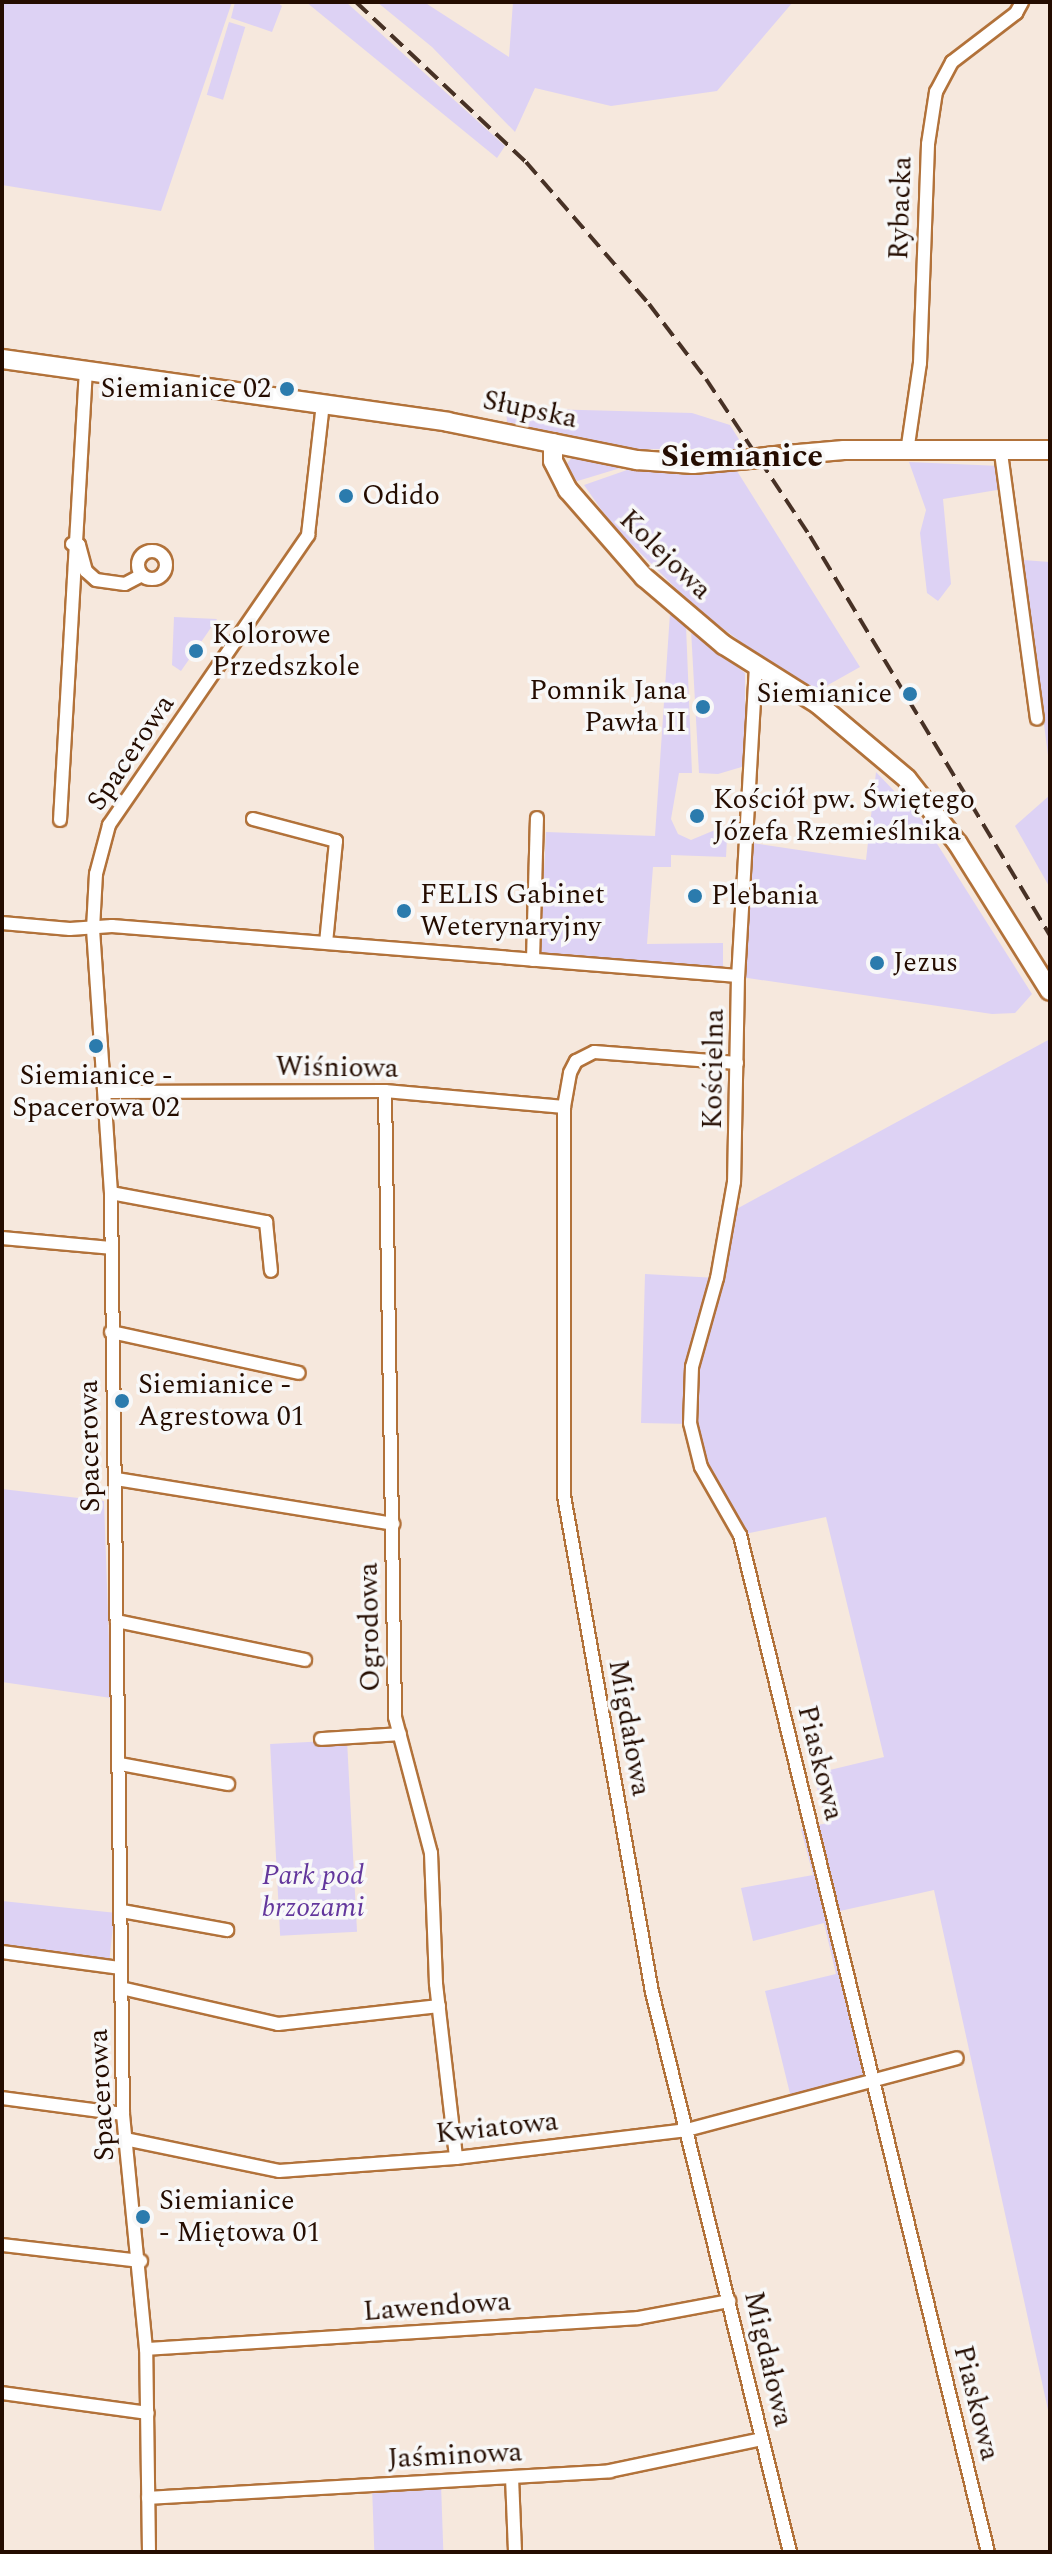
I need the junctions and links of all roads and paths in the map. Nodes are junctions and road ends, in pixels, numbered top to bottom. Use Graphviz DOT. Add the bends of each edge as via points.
graph roads {
  1 [pos="1022,2"];
  2 [pos="2,359"];
  3 [pos="86,371"];
  4 [pos="323,404"];
  5 [pos="553,443"];
  6 [pos="1050,450"];
  7 [pos="907,452"];
  8 [pos="1001,453"];
  9 [pos="72,544"];
  10 [pos="142,575"];
  11 [pos="756,666"];
  12 [pos="1037,719"];
  13 [pos="537,818"];
  14 [pos="253,819"];
  15 [pos="60,820"];
  16 [pos="2,923"];
  17 [pos="93,929"];
  18 [pos="326,943"];
  19 [pos="533,960"];
  20 [pos="738,976"];
  21 [pos="1050,991"];
  22 [pos="737,1063"];
  23 [pos="385,1091"];
  24 [pos="108,1092"];
  25 [pos="564,1107"];
  26 [pos="111,1193"];
  27 [pos="2,1238"];
  28 [pos="111,1248"];
  29 [pos="271,1271"];
  30 [pos="111,1332"];
  31 [pos="299,1373"];
  32 [pos="701,1467"];
  33 [pos="116,1479"];
  34 [pos="393,1524"];
  35 [pos="117,1621"];
  36 [pos="305,1660"];
  37 [pos="400,1734"];
  38 [pos="321,1739"];
  39 [pos="120,1764"];
  40 [pos="228,1784"];
  41 [pos="122,1911"];
  42 [pos="227,1930"];
  43 [pos="2,1952"];
  44 [pos="121,1968"];
  45 [pos="121,1988"];
  46 [pos="439,2006"];
  47 [pos="957,2058"];
  48 [pos="872,2078"];
  49 [pos="2,2098"];
  50 [pos="123,2114"];
  51 [pos="687,2130"];
  52 [pos="125,2139"];
  53 [pos="456,2158"];
  54 [pos="2,2245"];
  55 [pos="141,2261"];
  56 [pos="729,2301"];
  57 [pos="146,2349"];
  58 [pos="2,2393"];
  59 [pos="148,2413"];
  60 [pos="762,2439"];
  61 [pos="512,2477"];
  62 [pos="148,2498"];
  63 [pos="149,2552"];
  64 [pos="515,2552"];
  65 [pos="790,2552"];
  66 [pos="988,2552"];
  1 -- 7 [label="street, Rybacka" via="1016,13 952,62 936,92 928,144 920,363"];
  2 -- 3 [label="main road, Słupska"];
  3 -- 4 [label="main road, Słupska"];
  3 -- 9 [label="street"];
  4 -- 5 [label="main road, Słupska"];
  4 -- 17 [label="street, Spacerowa" via="308,535 109,825 99,850"];
  5 -- 7 [label="main road, Słupska, bridge" via="652,462"];
  5 -- 11 [label="main road, Kolejowa" via="557,471 599,531 674,605"];
  6 -- 8 [label="main road, Słupska"];
  7 -- 8 [label="main road, Słupska"];
  8 -- 12 [label="street"];
  9 -- 10 [label="street" via="79,545 86,571 96,580 125,584"];
  9 -- 15 [label="street"];
  11 -- 20 [label="street, Kościelna"];
  11 -- 21 [label="main road, Kolejowa" via="800,691 883,757 932,806"];
  13 -- 19 [label="street"];
  14 -- 18 [label="street" via="336,841"];
  16 -- 17 [label="street"];
  17 -- 18 [label="street" via="112,926"];
  17 -- 24 [label="street, Spacerowa" via="99,1041"];
  18 -- 19 [label="street"];
  19 -- 20 [label="street"];
  20 -- 22 [label="street, Kościelna"];
  22 -- 25 [label="street, Migdałowa" via="594,1052 576,1061"];
  22 -- 32 [label="street, Kościelna" via="731,1212 691,1380 690,1423"];
  23 -- 24 [label="street, Wiśniowa"];
  23 -- 25 [label="street, Wiśniowa"];
  23 -- 34 [label="street, Ogrodowa"];
  24 -- 26 [label="street, Spacerowa"];
  25 -- 51 [label="street, Migdałowa" via="564,1496 652,1991"];
  26 -- 28 [label="street, Spacerowa"];
  26 -- 29 [label="street" via="266,1222"];
  27 -- 28 [label="street"];
  28 -- 30 [label="street, Spacerowa"];
  30 -- 31 [label="street"];
  30 -- 33 [label="street, Spacerowa"];
  32 -- 48 [label="street, Piaskowa" via="740,1535"];
  33 -- 34 [label="street"];
  33 -- 35 [label="street, Spacerowa"];
  34 -- 37 [label="street, Ogrodowa" via="395,1717"];
  35 -- 36 [label="street"];
  35 -- 39 [label="street, Spacerowa"];
  37 -- 38 [label="street"];
  37 -- 46 [label="street, Ogrodowa" via="431,1853"];
  39 -- 40 [label="street"];
  39 -- 41 [label="street, Spacerowa"];
  41 -- 42 [label="street"];
  41 -- 44 [label="street, Spacerowa"];
  43 -- 44 [label="street"];
  44 -- 45 [label="street, Spacerowa"];
  45 -- 46 [label="street" via="278,2024"];
  45 -- 50 [label="street, Spacerowa"];
  46 -- 53 [label="street, Ogrodowa"];
  47 -- 48 [label="street"];
  48 -- 51 [label="street, Kwiatowa"];
  48 -- 66 [label="street, Piaskowa"];
  49 -- 50 [label="street"];
  50 -- 52 [label="street, Spacerowa"];
  51 -- 53 [label="street, Kwiatowa"];
  51 -- 56 [label="street, Migdałowa"];
  52 -- 53 [label="street, Kwiatowa" via="279,2171"];
  52 -- 55 [label="street, Spacerowa"];
  54 -- 55 [label="street"];
  55 -- 57 [label="street, Spacerowa"];
  56 -- 57 [label="street, Lawendowa" via="638,2318"];
  56 -- 60 [label="street, Migdałowa"];
  57 -- 59 [label="street, Spacerowa"];
  58 -- 59 [label="street"];
  59 -- 62 [label="street, Spacerowa"];
  60 -- 61 [label="street, Jaśminowa" via="610,2471"];
  60 -- 65 [label="street, Migdałowa"];
  61 -- 62 [label="street, Jaśminowa"];
  61 -- 64 [label="street"];
  62 -- 63 [label="street, Spacerowa"];
}
